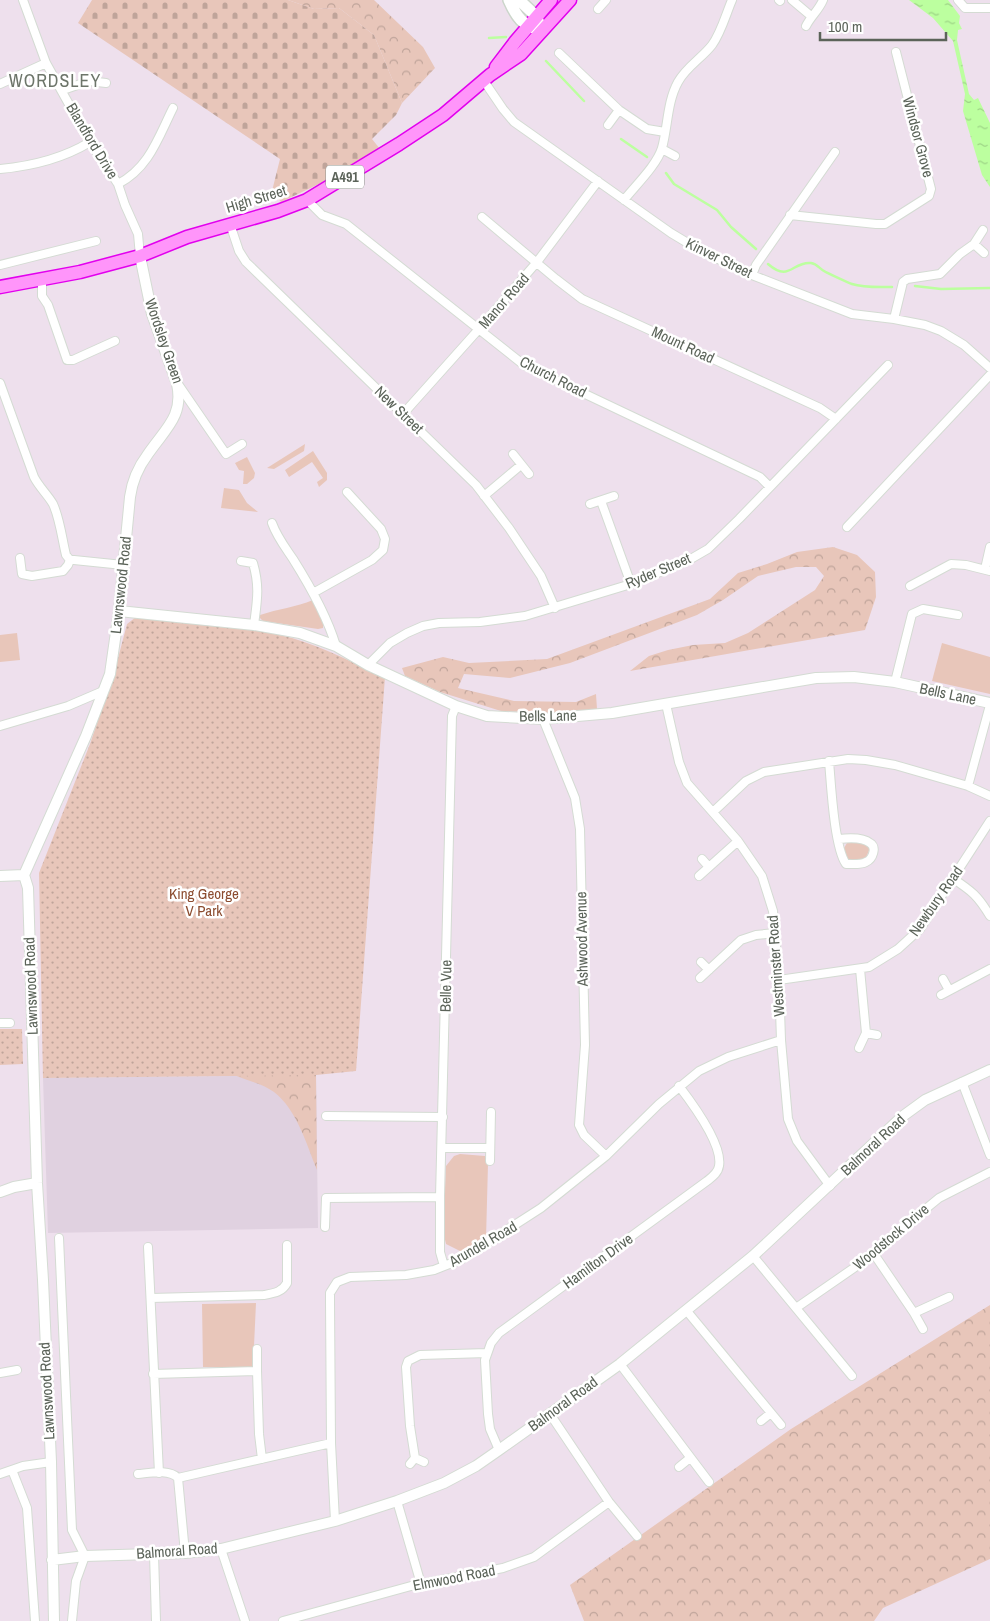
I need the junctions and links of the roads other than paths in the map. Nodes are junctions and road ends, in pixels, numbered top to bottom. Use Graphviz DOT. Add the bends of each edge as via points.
graph roads {
  1 [pos="23,0"];
  2 [pos="509,0"];
  3 [pos="519,0"];
  4 [pos="551,0"];
  5 [pos="570,0"];
  6 [pos="606,0"];
  7 [pos="732,0"];
  8 [pos="792,0"];
  9 [pos="823,0"];
  10 [pos="958,0"];
  11 [pos="990,8"];
  12 [pos="598,9"];
  13 [pos="536,16"];
  14 [pos="811,16"];
  15 [pos="806,26"];
  16 [pos="528,27"];
  17 [pos="542,31"];
  18 [pos="559,52"];
  19 [pos="896,52"];
  20 [pos="46,63"];
  21 [pos="487,78"];
  22 [pos="106,83"];
  23 [pos="0,84"];
  24 [pos="63,90"];
  25 [pos="173,108"];
  26 [pos="619,110"];
  27 [pos="608,125"];
  28 [pos="665,132"];
  29 [pos="90,142"];
  30 [pos="662,149"];
  31 [pos="835,152"];
  32 [pos="675,156"];
  33 [pos="0,169"];
  34 [pos="598,181"];
  35 [pos="118,184"];
  36 [pos="307,200"];
  37 [pos="624,200"];
  38 [pos="790,215"];
  39 [pos="482,217"];
  40 [pos="230,224"];
  41 [pos="983,230"];
  42 [pos="96,241"];
  43 [pos="59,242"];
  44 [pos="974,244"];
  45 [pos="61,250"];
  46 [pos="984,253"];
  47 [pos="140,256"];
  48 [pos="536,262"];
  49 [pos="0,265"];
  50 [pos="752,275"];
  51 [pos="42,280"];
  52 [pos="0,287"];
  53 [pos="894,319"];
  54 [pos="479,329"];
  55 [pos="115,341"];
  56 [pos="888,365"];
  57 [pos="990,368"];
  58 [pos="990,374"];
  59 [pos="0,383"];
  60 [pos="177,384"];
  61 [pos="403,414"];
  62 [pos="836,419"];
  63 [pos="242,444"];
  64 [pos="513,454"];
  65 [pos="521,465"];
  66 [pos="529,474"];
  67 [pos="770,486"];
  68 [pos="347,492"];
  69 [pos="484,496"];
  70 [pos="614,496"];
  71 [pos="601,501"];
  72 [pos="590,504"];
  73 [pos="272,523"];
  74 [pos="847,527"];
  75 [pos="990,547"];
  76 [pos="20,558"];
  77 [pos="70,560"];
  78 [pos="241,561"];
  79 [pos="123,565"];
  80 [pos="987,570"];
  81 [pos="631,584"];
  82 [pos="910,586"];
  83 [pos="313,594"];
  84 [pos="555,608"];
  85 [pos="119,611"];
  86 [pos="958,615"];
  87 [pos="254,625"];
  88 [pos="336,646"];
  89 [pos="368,665"];
  90 [pos="895,682"];
  91 [pos="104,691"];
  92 [pos="666,704"];
  93 [pos="990,704"];
  94 [pos="456,706"];
  95 [pos="543,719"];
  96 [pos="0,726"];
  97 [pos="829,761"];
  98 [pos="968,786"];
  99 [pos="990,796"];
  100 [pos="713,812"];
  101 [pos="990,821"];
  102 [pos="839,839"];
  103 [pos="738,841"];
  104 [pos="702,858"];
  105 [pos="709,867"];
  106 [pos="24,875"];
  107 [pos="0,876"];
  108 [pos="699,876"];
  109 [pos="952,878"];
  110 [pos="990,916"];
  111 [pos="775,933"];
  112 [pos="701,962"];
  113 [pos="860,968"];
  114 [pos="990,969"];
  115 [pos="709,970"];
  116 [pos="700,978"];
  117 [pos="944,979"];
  118 [pos="779,980"];
  119 [pos="950,990"];
  120 [pos="941,996"];
  121 [pos="0,1023"];
  122 [pos="10,1023"];
  123 [pos="866,1033"];
  124 [pos="877,1035"];
  125 [pos="781,1040"];
  126 [pos="859,1048"];
  127 [pos="990,1070"];
  128 [pos="962,1082"];
  129 [pos="679,1086"];
  130 [pos="491,1112"];
  131 [pos="326,1116"];
  132 [pos="443,1117"];
  133 [pos="442,1148"];
  134 [pos="490,1148"];
  135 [pos="990,1155"];
  136 [pos="606,1156"];
  137 [pos="490,1161"];
  138 [pos="990,1172"];
  139 [pos="37,1183"];
  140 [pos="830,1186"];
  141 [pos="0,1192"];
  142 [pos="440,1197"];
  143 [pos="325,1227"];
  144 [pos="59,1238"];
  145 [pos="287,1245"];
  146 [pos="148,1247"];
  147 [pos="874,1254"];
  148 [pos="753,1256"];
  149 [pos="444,1266"];
  150 [pos="949,1297"];
  151 [pos="151,1298"];
  152 [pos="796,1308"];
  153 [pos="686,1310"];
  154 [pos="914,1314"];
  155 [pos="923,1329"];
  156 [pos="257,1349"];
  157 [pos="487,1353"];
  158 [pos="620,1364"];
  159 [pos="17,1370"];
  160 [pos="256,1372"];
  161 [pos="0,1373"];
  162 [pos="153,1374"];
  163 [pos="852,1376"];
  164 [pos="771,1413"];
  165 [pos="550,1414"];
  166 [pos="762,1420"];
  167 [pos="781,1425"];
  168 [pos="331,1443"];
  169 [pos="499,1450"];
  170 [pos="690,1458"];
  171 [pos="262,1459"];
  172 [pos="51,1462"];
  173 [pos="424,1462"];
  174 [pos="678,1467"];
  175 [pos="12,1470"];
  176 [pos="159,1473"];
  177 [pos="0,1474"];
  178 [pos="138,1474"];
  179 [pos="178,1478"];
  180 [pos="709,1482"];
  181 [pos="398,1501"];
  182 [pos="610,1502"];
  183 [pos="335,1521"];
  184 [pos="636,1536"];
  185 [pos="221,1549"];
  186 [pos="185,1553"];
  187 [pos="154,1554"];
  188 [pos="85,1556"];
  189 [pos="52,1560"];
  190 [pos="421,1584"];
  191 [pos="35,1621"];
  192 [pos="54,1621"];
  193 [pos="72,1621"];
  194 [pos="156,1621"];
  195 [pos="244,1621"];
  196 [pos="283,1621"];
  1 -- 20 [label="street, Blandford Drive"];
  2 -- 16 [label="main road"];
  3 -- 13 [label="main road"];
  4 -- 13 [label="highway, High Street / A491"];
  5 -- 17 [label="highway, High Street / A491"];
  6 -- 12 [label="street"];
  7 -- 28 [label="street" via="717,38 678,82"];
  8 -- 14 [label="street"];
  9 -- 14 [label="street" via="821,7"];
  10 -- 11 [label="street" via="965,8"];
  13 -- 16 [label="highway, High Street / A491"];
  13 -- 17 [label="main road"];
  14 -- 15 [label="street"];
  16 -- 17 [label="main road"];
  16 -- 21 [label="highway, High Street / A491"];
  17 -- 21 [label="highway, High Street / A491" via="521,54"];
  18 -- 26 [label="street"];
  19 -- 38 [label="street, Windsor Grove" via="931,189 929,196 885,224"];
  20 -- 23 [label="street"];
  20 -- 24 [label="street, Blandford Drive"];
  21 -- 34 [label="street, Kinver Street" via="503,109 514,122"];
  21 -- 36 [label="highway, High Street / A491" via="428,125"];
  22 -- 24 [label="street" via="88,78"];
  24 -- 29 [label="street, Blandford Drive"];
  25 -- 35 [label="street" via="150,145 142,166"];
  26 -- 27 [label="street"];
  26 -- 28 [label="street" via="648,129"];
  28 -- 30 [label="street"];
  29 -- 33 [label="street" via="59,158"];
  29 -- 35 [label="street, Blandford Drive"];
  30 -- 32 [label="street"];
  30 -- 37 [label="street"];
  31 -- 38 [label="street"];
  34 -- 37 [label="street, Kinver Street"];
  34 -- 48 [label="street, Manor Road"];
  35 -- 47 [label="street, Blandford Drive" via="138,234"];
  36 -- 40 [label="highway, High Street / A491"];
  36 -- 54 [label="street, Church Road" via="322,215 346,224"];
  37 -- 50 [label="street, Kinver Street" via="686,242"];
  38 -- 50 [label="street" via="756,264"];
  39 -- 48 [label="street, Mount Road"];
  40 -- 47 [label="highway, High Street / A491"];
  40 -- 61 [label="street, New Street" via="246,262"];
  41 -- 44 [label="street"];
  42 -- 45 [label="street"];
  43 -- 45 [label="street"];
  44 -- 46 [label="street"];
  44 -- 53 [label="street" via="940,274 903,282"];
  45 -- 49 [label="street"];
  47 -- 51 [label="highway, High Street / A491"];
  47 -- 60 [label="street, Wordsley Green" via="152,314"];
  48 -- 54 [label="street, Manor Road"];
  48 -- 62 [label="street, Mount Road" via="582,298 820,408"];
  50 -- 53 [label="street, Kinver Street" via="852,314"];
  51 -- 52 [label="highway, High Street / A491"];
  51 -- 55 [label="street" via="42,296 67,360"];
  53 -- 57 [label="street, Kinver Street" via="941,331 964,345"];
  54 -- 61 [label="street, Manor Road"];
  54 -- 67 [label="street, Church Road" via="524,365 760,477"];
  56 -- 62 [label="street, Ryder Street"];
  58 -- 74 [label="street"];
  59 -- 77 [label="street" via="34,478 56,511"];
  60 -- 63 [label="street, Wordsley Green" via="226,454"];
  60 -- 79 [label="street, Lawnswood Road" via="180,395 174,418 147,455 134,480"];
  61 -- 69 [label="street, New Street"];
  62 -- 67 [label="street, Ryder Street"];
  64 -- 65 [label="street"];
  65 -- 66 [label="street"];
  65 -- 69 [label="street"];
  67 -- 81 [label="street, Ryder Street" via="708,549"];
  68 -- 83 [label="street" via="381,529 385,539 382,550 372,560"];
  69 -- 84 [label="street, New Street" via="541,576"];
  70 -- 71 [label="street"];
  71 -- 72 [label="street"];
  71 -- 81 [label="street"];
  73 -- 83 [label="street" via="276,535"];
  75 -- 80 [label="street"];
  76 -- 77 [label="street" via="22,574 32,576 63,572"];
  77 -- 79 [label="street"];
  78 -- 87 [label="street" via="253,563 257,579"];
  79 -- 85 [label="street, Lawnswood Road"];
  80 -- 82 [label="street" via="951,564"];
  81 -- 84 [label="street, Ryder Street"];
  83 -- 88 [label="street"];
  84 -- 89 [label="street, Ryder Street" via="509,619 439,622 423,626 390,643"];
  85 -- 87 [label="street, Bells Lane"];
  85 -- 91 [label="street, Lawnswood Road" via="113,658"];
  86 -- 90 [label="street" via="923,609 912,614"];
  87 -- 88 [label="street, Bells Lane" via="300,633"];
  88 -- 89 [label="street, Bells Lane"];
  89 -- 94 [label="street, Bells Lane"];
  90 -- 92 [label="street, Bells Lane" via="854,677 816,678"];
  90 -- 93 [label="street, Bells Lane"];
  91 -- 96 [label="street"];
  91 -- 106 [label="street, Lawnswood Road"];
  92 -- 95 [label="street, Bells Lane"];
  92 -- 100 [label="street, Westminster Road" via="687,783"];
  93 -- 98 [label="street"];
  94 -- 95 [label="street, Bells Lane" via="487,716"];
  94 -- 132 [label="street, Belle Vue" via="452,716"];
  95 -- 136 [label="street, Ashwood Avenue" via="575,798 580,829 585,1045 580,1125 584,1135"];
  97 -- 98 [label="street" via="866,760 895,765"];
  97 -- 100 [label="street" via="764,772 746,781"];
  97 -- 102 [label="street"];
  98 -- 99 [label="street"];
  100 -- 103 [label="street, Westminster Road"];
  101 -- 109 [label="street, Newbury Road"];
  102 -- 102 [label="street" via="846,864 866,863 871,858 874,849 868,841"];
  103 -- 105 [label="street"];
  103 -- 111 [label="street, Westminster Road" via="762,876 773,911"];
  104 -- 105 [label="street"];
  105 -- 108 [label="street"];
  106 -- 107 [label="street"];
  106 -- 139 [label="street, Lawnswood Road" via="28,888"];
  109 -- 110 [label="street" via="974,893"];
  109 -- 113 [label="street, Newbury Road" via="912,937 869,967"];
  111 -- 115 [label="street" via="741,940"];
  111 -- 118 [label="street, Westminster Road"];
  112 -- 115 [label="street"];
  113 -- 118 [label="street, Newbury Road"];
  113 -- 123 [label="street"];
  114 -- 119 [label="street"];
  115 -- 116 [label="street"];
  117 -- 119 [label="street"];
  118 -- 125 [label="street, Westminster Road"];
  119 -- 120 [label="street"];
  121 -- 122 [label="street"];
  123 -- 124 [label="street"];
  123 -- 126 [label="street"];
  125 -- 129 [label="street, Arundel Road" via="728,1057 699,1071"];
  125 -- 140 [label="street, Westminster Road" via="788,1119 797,1141"];
  127 -- 128 [label="street, Balmoral Road"];
  128 -- 135 [label="street"];
  128 -- 140 [label="street, Balmoral Road" via="925,1100 903,1116"];
  129 -- 136 [label="street, Arundel Road"];
  129 -- 157 [label="street, Hamilton Drive" via="716,1146 719,1157 717,1171 499,1333"];
  130 -- 134 [label="street"];
  131 -- 132 [label="street"];
  132 -- 133 [label="street, Belle Vue"];
  133 -- 134 [label="street"];
  133 -- 142 [label="street, Belle Vue"];
  134 -- 137 [label="street"];
  136 -- 149 [label="street, Arundel Road" via="541,1208 462,1259"];
  138 -- 147 [label="street, Woodstock Drive" via="938,1198"];
  139 -- 141 [label="street"];
  139 -- 172 [label="street, Lawnswood Road"];
  140 -- 148 [label="street, Balmoral Road"];
  142 -- 143 [label="street" via="326,1198"];
  142 -- 149 [label="street, Belle Vue" via="440,1252"];
  144 -- 188 [label="street" via="72,1530"];
  145 -- 151 [label="street" via="288,1283 278,1292"];
  146 -- 151 [label="street"];
  147 -- 152 [label="street, Woodstock Drive"];
  147 -- 154 [label="street"];
  148 -- 152 [label="street"];
  148 -- 153 [label="street, Balmoral Road"];
  149 -- 168 [label="street, Arundel Road" via="406,1276 344,1278 332,1287"];
  150 -- 154 [label="street"];
  151 -- 162 [label="street"];
  152 -- 163 [label="street"];
  153 -- 158 [label="street, Balmoral Road"];
  153 -- 164 [label="street"];
  154 -- 155 [label="street"];
  156 -- 160 [label="street"];
  157 -- 169 [label="street" via="488,1414 490,1430"];
  157 -- 173 [label="street" via="420,1355 408,1361 413,1461"];
  158 -- 165 [label="street, Balmoral Road"];
  158 -- 170 [label="street"];
  159 -- 161 [label="street"];
  160 -- 162 [label="street"];
  160 -- 171 [label="street"];
  162 -- 176 [label="street"];
  164 -- 166 [label="street"];
  164 -- 167 [label="street"];
  165 -- 169 [label="street, Balmoral Road"];
  165 -- 182 [label="street"];
  168 -- 171 [label="street"];
  168 -- 183 [label="street, Arundel Road"];
  169 -- 181 [label="street, Balmoral Road" via="444,1483"];
  170 -- 174 [label="street"];
  170 -- 180 [label="street"];
  171 -- 179 [label="street"];
  172 -- 175 [label="street"];
  172 -- 189 [label="street, Lawnswood Road"];
  175 -- 177 [label="street"];
  175 -- 191 [label="street" via="27,1508"];
  176 -- 178 [label="street"];
  176 -- 179 [label="street"];
  179 -- 186 [label="street"];
  181 -- 183 [label="street, Balmoral Road"];
  181 -- 190 [label="street"];
  182 -- 184 [label="street"];
  182 -- 190 [label="street, Elmwood Road" via="534,1557 503,1568"];
  183 -- 185 [label="street, Balmoral Road"];
  185 -- 186 [label="street, Balmoral Road"];
  185 -- 195 [label="street"];
  186 -- 187 [label="street, Balmoral Road"];
  187 -- 188 [label="street, Balmoral Road"];
  187 -- 194 [label="street"];
  188 -- 189 [label="street, Balmoral Road"];
  188 -- 193 [label="street" via="76,1582"];
  189 -- 192 [label="street, Lawnswood Road"];
  190 -- 196 [label="street, Elmwood Road"];
}
